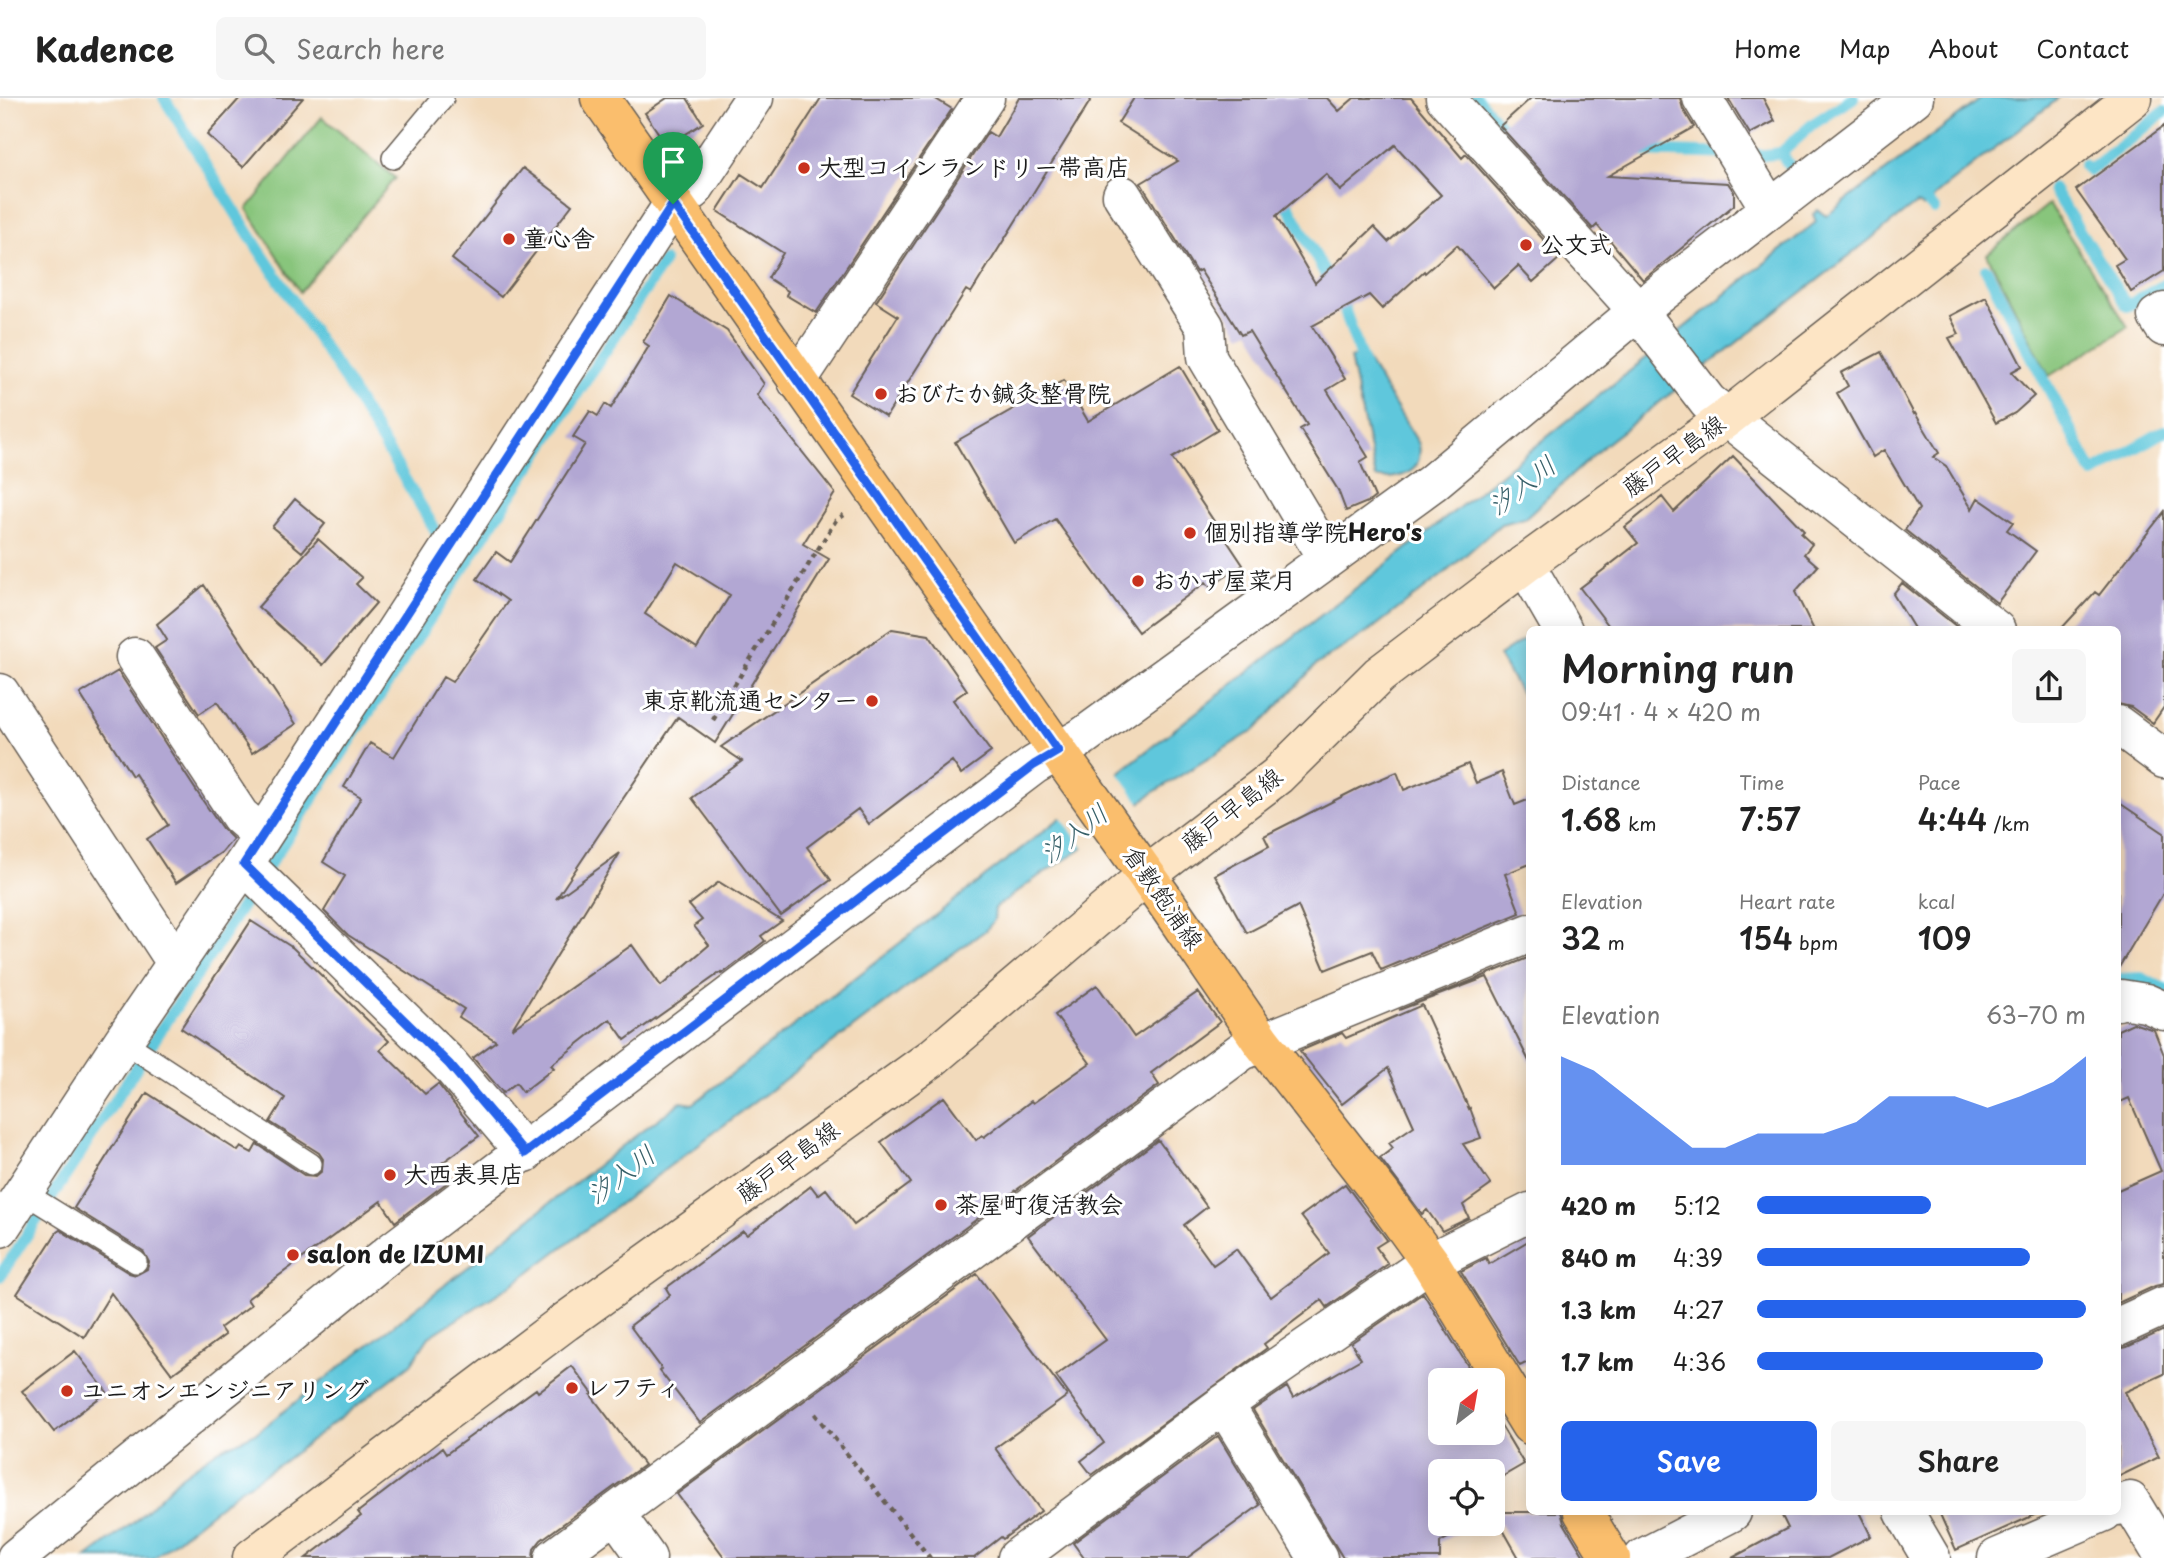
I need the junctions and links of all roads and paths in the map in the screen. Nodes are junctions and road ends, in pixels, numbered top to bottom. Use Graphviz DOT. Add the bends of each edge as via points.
graph roads {
  1 [pos="443,98"];
  2 [pos="600,98"];
  3 [pos="754,98"];
  4 [pos="985,98"];
  5 [pos="1445,98"];
  6 [pos="1702,98"];
  7 [pos="1914,98"];
  8 [pos="2133,98"];
  9 [pos="393,158"];
  10 [pos="1122,195"];
  11 [pos="673,204"];
  12 [pos="1770,209"];
  13 [pos="2164,312"];
  14 [pos="1643,318"];
  15 [pos="2164,327"];
  16 [pos="797,381"];
  17 [pos="1718,409"];
  18 [pos="879,497"];
  19 [pos="1327,559"];
  20 [pos="1525,564"];
  21 [pos="1561,626"];
  22 [pos="1991,626"];
  23 [pos="135,657"];
  24 [pos="0,694"];
  25 [pos="713,720"];
  26 [pos="2121,727"];
  27 [pos="1062,757"];
  28 [pos="2164,759"];
  29 [pos="1139,864"];
  30 [pos="257,866"];
  31 [pos="1526,935"];
  32 [pos="177,964"];
  33 [pos="2121,999"];
  34 [pos="2164,1011"];
  35 [pos="1261,1041"];
  36 [pos="130,1045"];
  37 [pos="525,1153"];
  38 [pos="311,1164"];
  39 [pos="30,1195"];
  40 [pos="1526,1214"];
  41 [pos="0,1228"];
  42 [pos="136,1262"];
  43 [pos="1430,1262"];
  44 [pos="2164,1306"];
  45 [pos="2121,1326"];
  46 [pos="790,1384"];
  47 [pos="1224,1404"];
  48 [pos="1526,1418"];
  49 [pos="2121,1505"];
  50 [pos="615,1513"];
  51 [pos="1585,1515"];
  52 [pos="1726,1515"];
  53 [pos="1907,1515"];
  54 [pos="2097,1515"];
  55 [pos="2164,1557"];
  56 [pos="16,1558"];
  57 [pos="252,1558"];
  58 [pos="554,1558"];
  59 [pos="646,1558"];
  60 [pos="929,1558"];
  61 [pos="1017,1558"];
  62 [pos="1318,1558"];
  63 [pos="1611,1558"];
  64 [pos="1643,1558"];
  65 [pos="1931,1558"];
  66 [pos="1997,1558"];
  1 -- 9 [label="lane"];
  2 -- 11 [label="main road, 倉敷飽浦線"];
  3 -- 11 [label="street" via="693,190"];
  4 -- 16 [label="street"];
  5 -- 14 [label="street"];
  6 -- 12 [label="street"];
  7 -- 12 [label="street"];
  8 -- 17 [label="main road, 藤戸早島線"];
  10 -- 19 [label="street" via="1205,327 1207,357"];
  11 -- 16 [label="main road, 倉敷飽浦線"];
  11 -- 30 [label="street"];
  12 -- 14 [label="street"];
  13 -- 15 [label="street" via="2157,316"];
  14 -- 17 [label="street"];
  14 -- 19 [label="street"];
  16 -- 18 [label="main road, 倉敷飽浦線"];
  17 -- 20 [label="main road, 藤戸早島線"];
  17 -- 22 [label="street"];
  18 -- 25 [label="path" via="836,520"];
  18 -- 27 [label="main road, 倉敷飽浦線"];
  19 -- 27 [label="street" via="1081,738"];
  20 -- 21 [label="street"];
  20 -- 29 [label="main road, 藤戸早島線" via="1379,675 1277,776"];
  23 -- 30 [label="street" via="240,816"];
  24 -- 32 [label="street"];
  26 -- 28 [label="street"];
  27 -- 29 [label="main road, 倉敷飽浦線"];
  27 -- 37 [label="street" via="1034,765"];
  29 -- 35 [label="main road, 倉敷飽浦線"];
  29 -- 57 [label="main road, 藤戸早島線" via="932,1058 565,1322"];
  30 -- 32 [label="street"];
  30 -- 37 [label="street" via="449,1064"];
  31 -- 35 [label="street"];
  32 -- 36 [label="street"];
  33 -- 34 [label="street"];
  35 -- 43 [label="main road, 倉敷飽浦線"];
  35 -- 46 [label="street"];
  36 -- 38 [label="lane"];
  36 -- 39 [label="street"];
  37 -- 56 [label="street" via="390,1253"];
  39 -- 41 [label="street"];
  39 -- 42 [label="lane"];
  40 -- 43 [label="street"];
  43 -- 47 [label="street"];
  43 -- 48 [label="main road, 倉敷飽浦線"];
  44 -- 45 [label="street"];
  46 -- 50 [label="street"];
  46 -- 60 [label="path"];
  47 -- 61 [label="street"];
  47 -- 62 [label="street"];
  49 -- 55 [label="street" via="2130,1501"];
  50 -- 58 [label="street"];
  50 -- 59 [label="street"];
  51 -- 63 [label="main road"];
  52 -- 64 [label="street"];
  53 -- 65 [label="street"];
  54 -- 66 [label="street"];
}
